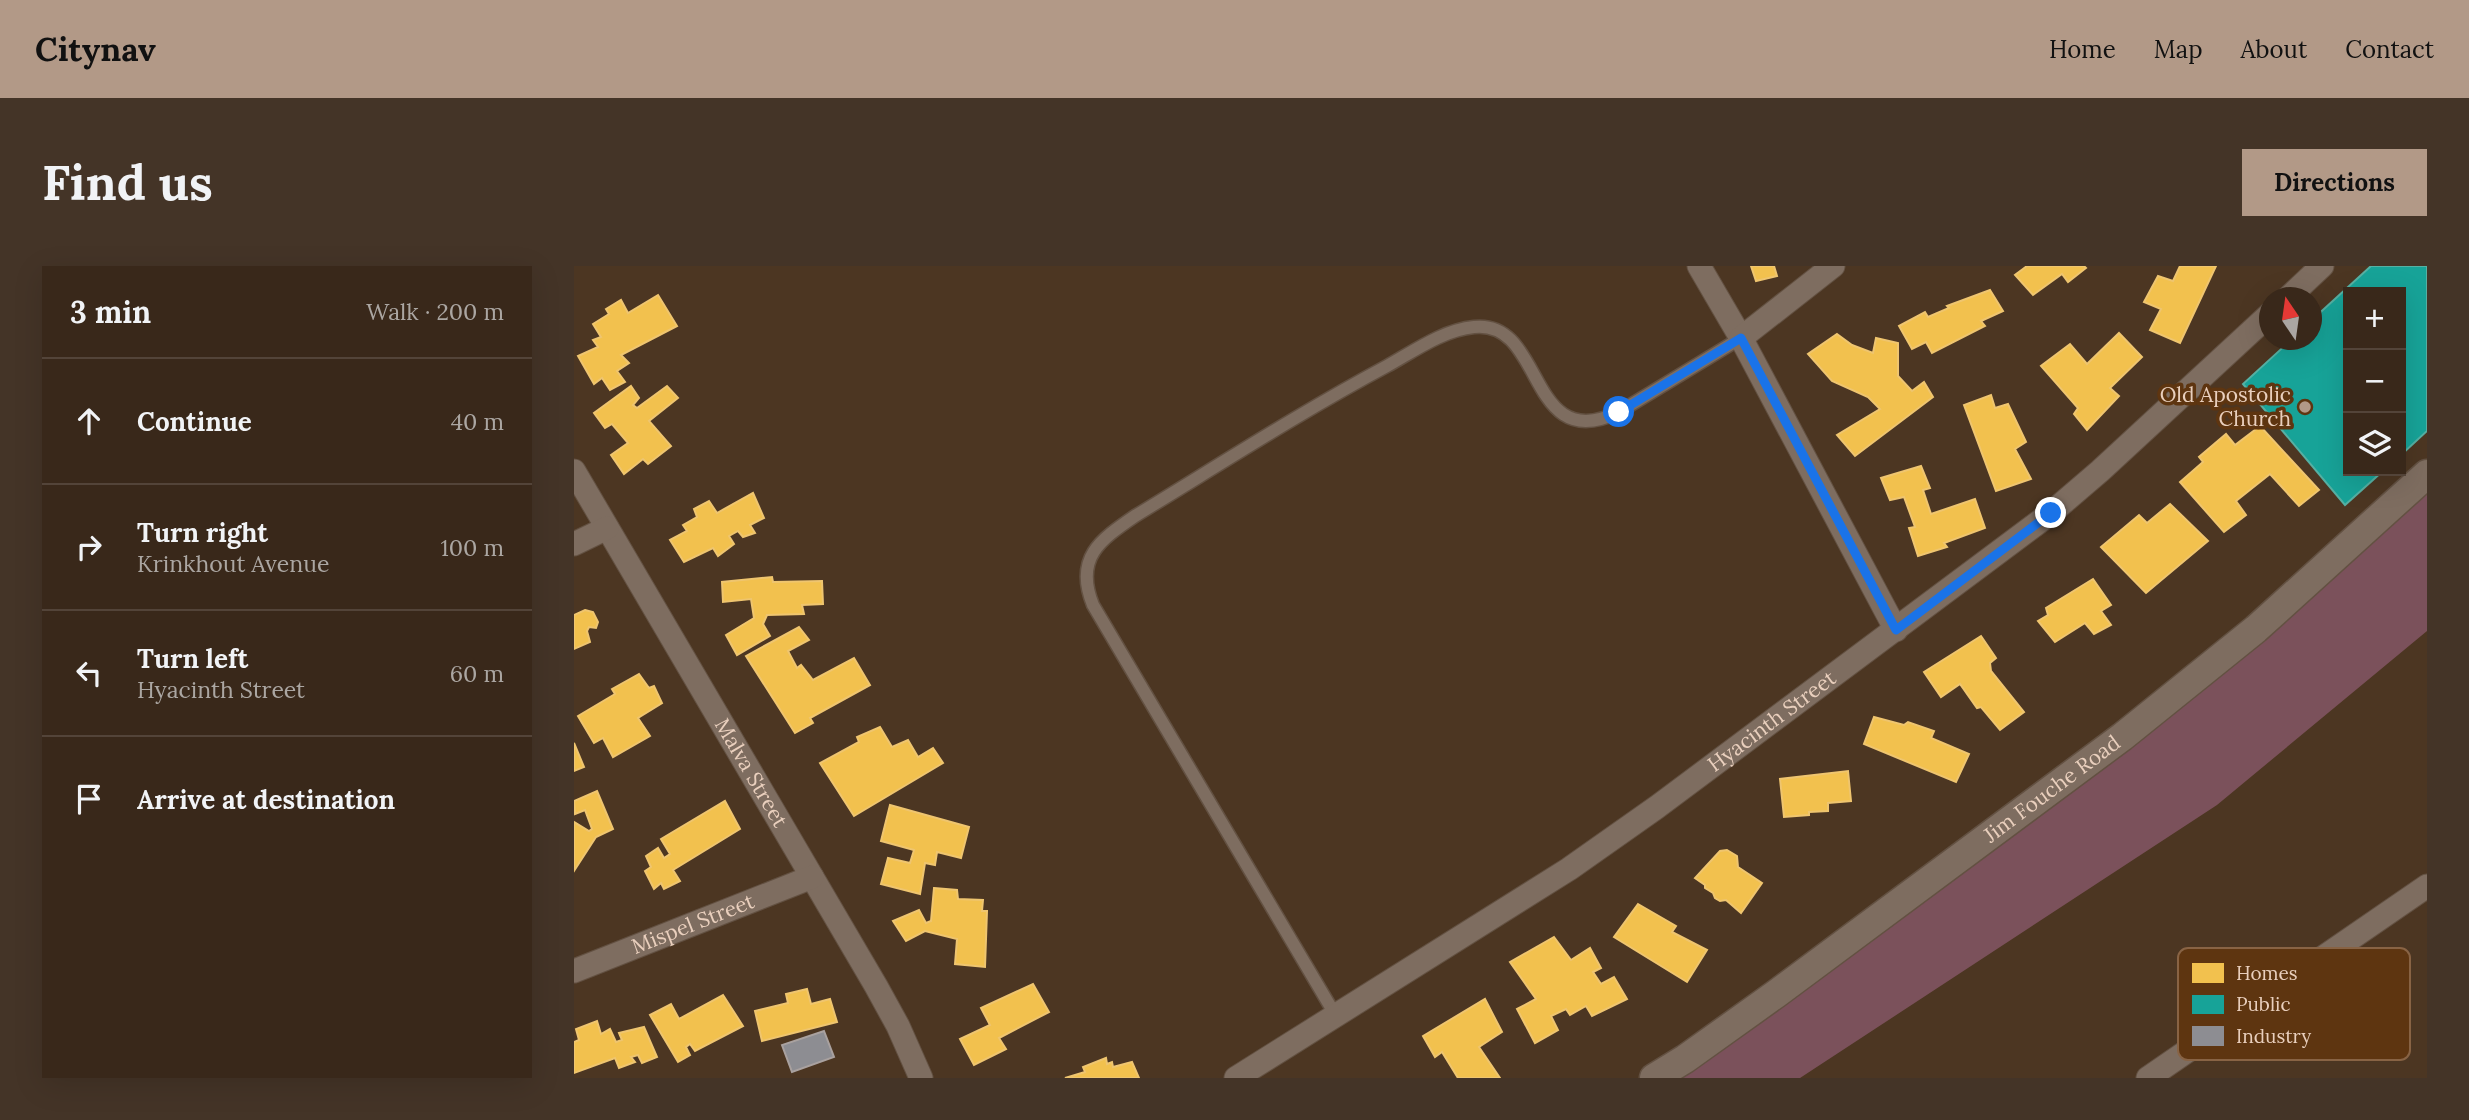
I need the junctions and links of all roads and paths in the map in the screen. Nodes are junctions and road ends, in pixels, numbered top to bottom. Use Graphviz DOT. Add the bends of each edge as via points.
graph roads {
  1 [pos="1699,266"];
  2 [pos="1833,266"];
  3 [pos="2322,266"];
  4 [pos="2300,287"];
  5 [pos="2259,324"];
  6 [pos="1741,338"];
  7 [pos="574,471"];
  8 [pos="2427,474"];
  9 [pos="607,528"];
  10 [pos="574,544"];
  11 [pos="1896,630"];
  12 [pos="812,877"];
  13 [pos="2427,886"];
  14 [pos="2339,948"];
  15 [pos="574,971"];
  16 [pos="1336,1016"];
  17 [pos="2179,1060"];
  18 [pos="2158,1075"];
  19 [pos="921,1078"];
  20 [pos="1236,1078"];
  21 [pos="1654,1078"];
  1 -- 6 [label="street"];
  2 -- 6 [label="street"];
  3 -- 4 [label="street"];
  5 -- 11 [label="street, Hyacinth Street" via="2051,513"];
  6 -- 11 [label="street"];
  6 -- 16 [label="lane" via="1619,412 1582,421 1569,418 1547,400 1505,333 1485,326 1458,329 1330,396 1135,516 1096,545 1086,583 1093,605"];
  7 -- 9 [label="street, Malva Street"];
  8 -- 21 [label="street, Jim Fouche Road" via="2256,628 2122,737 1776,994"];
  9 -- 10 [label="street"];
  9 -- 12 [label="street, Malva Street"];
  11 -- 16 [label="street, Hyacinth Street" via="1591,854"];
  12 -- 15 [label="street, Mispel Street"];
  12 -- 19 [label="street, Malva Street" via="881,996"];
  13 -- 14 [label="street"];
  16 -- 20 [label="street, Hyacinth Street"];
  17 -- 18 [label="street"];
}
